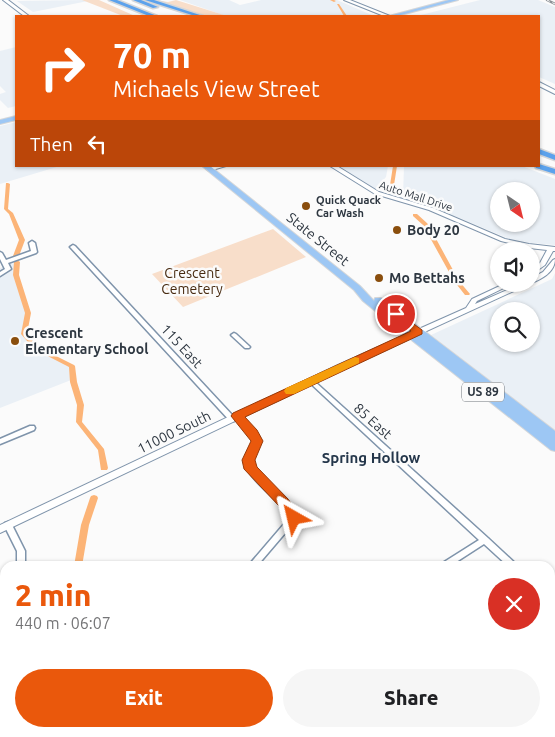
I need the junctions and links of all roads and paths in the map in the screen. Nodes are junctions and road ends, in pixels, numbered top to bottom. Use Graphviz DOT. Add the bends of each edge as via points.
graph roads {
  1 [pos="5,0"];
  2 [pos="105,0"];
  3 [pos="112,0"];
  4 [pos="136,0"];
  5 [pos="148,0"];
  6 [pos="346,0"];
  7 [pos="456,1"];
  8 [pos="26,15"];
  9 [pos="136,15"];
  10 [pos="151,15"];
  11 [pos="175,15"];
  12 [pos="197,15"];
  13 [pos="387,15"];
  14 [pos="394,15"];
  15 [pos="409,15"];
  16 [pos="540,80"];
  17 [pos="540,84"];
  18 [pos="555,87"];
  19 [pos="555,92"];
  20 [pos="15,118"];
  21 [pos="0,122"];
  22 [pos="540,152"];
  23 [pos="555,159"];
  24 [pos="540,166"];
  25 [pos="214,167"];
  26 [pos="335,167"];
  27 [pos="555,172"];
  28 [pos="32,243"];
  29 [pos="73,247"];
  30 [pos="554,250"];
  31 [pos="0,254"];
  32 [pos="6,262"];
  33 [pos="555,262"];
  34 [pos="540,266"];
  35 [pos="0,274"];
  36 [pos="540,276"];
  37 [pos="491,292"];
  38 [pos="509,292"];
  39 [pos="469,308"];
  40 [pos="415,334"];
  41 [pos="234,335"];
  42 [pos="247,347"];
  43 [pos="311,381"];
  44 [pos="234,418"];
  45 [pos="32,428"];
  46 [pos="555,437"];
  47 [pos="0,442"];
  48 [pos="555,447"];
  49 [pos="4,527"];
  50 [pos="485,540"];
  51 [pos="21,561"];
  52 [pos="256,561"];
  53 [pos="452,561"];
  54 [pos="508,561"];
  1 -- 8 [label="main road"];
  2 -- 9 [label="highway"];
  3 -- 10 [label="highway"];
  4 -- 11 [label="highway"];
  5 -- 12 [label="highway"];
  6 -- 13 [label="main road"];
  7 -- 14 [label="main road"];
  7 -- 15 [label="main road"];
  16 -- 18 [label="main road"];
  17 -- 19 [label="main road"];
  20 -- 21 [label="main road"];
  22 -- 23 [label="highway"];
  24 -- 27 [label="highway"];
  25 -- 40 [label="main road, State Street / US 89" via="366,299"];
  26 -- 30 [label="street, Auto Mall Drive" via="377,193 431,209 503,240"];
  28 -- 32 [label="street" via="34,252"];
  29 -- 44 [label="street, 115 East"];
  30 -- 34 [label="street"];
  31 -- 32 [label="street"];
  32 -- 35 [label="street" via="8,269"];
  33 -- 36 [label="street"];
  37 -- 39 [label="street, 11000 South" via="474,300"];
  38 -- 39 [label="street, 11000 South"];
  39 -- 40 [label="street, 11000 South"];
  40 -- 43 [label="street, 11000 South"];
  40 -- 46 [label="main road, State Street / US 89"];
  40 -- 48 [label="main road, State Street / US 89"];
  41 -- 42 [label="street"];
  43 -- 44 [label="street, 11000 South"];
  43 -- 50 [label="street, 85 East"];
  44 -- 49 [label="street, 11000 South"];
  44 -- 52 [label="street, 115 East" via="253,433 257,441 248,460 251,469 284,502 294,518"];
  45 -- 47 [label="street"];
  49 -- 51 [label="street" via="19,544"];
  50 -- 53 [label="street"];
  50 -- 54 [label="street, 85 East"];
}
